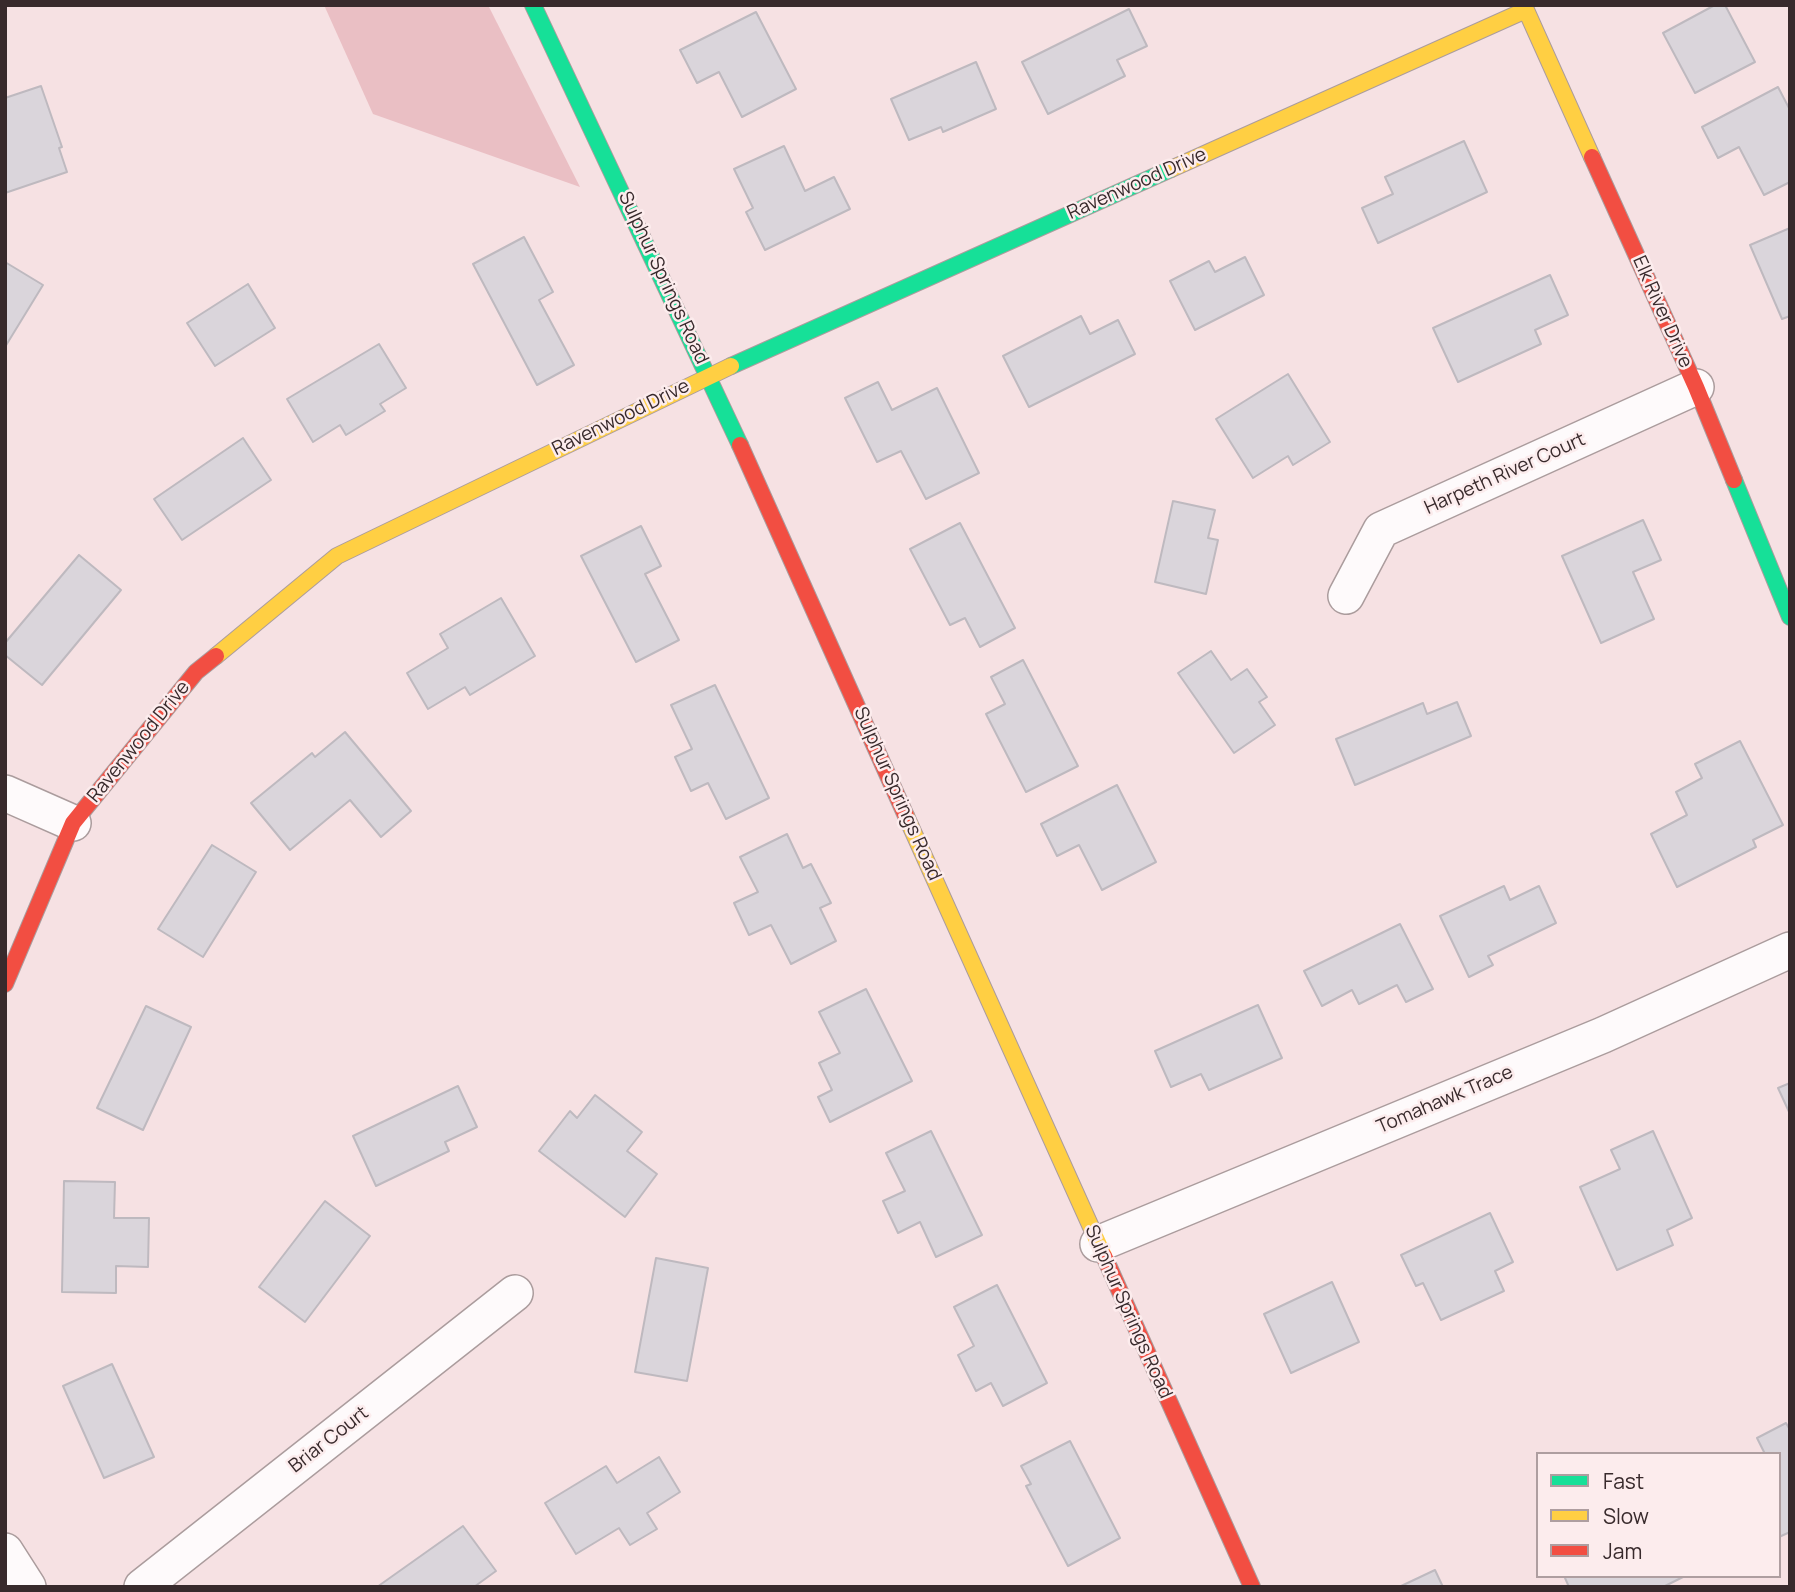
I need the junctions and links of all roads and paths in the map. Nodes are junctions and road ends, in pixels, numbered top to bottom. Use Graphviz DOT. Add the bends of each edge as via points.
graph roads {
  1 [pos="533,5"];
  2 [pos="1527,10"];
  3 [pos="709,376"];
  4 [pos="1696,387"];
  5 [pos="1346,596"];
  6 [pos="1790,617"];
  7 [pos="5,793"];
  8 [pos="73,823"];
  9 [pos="1790,950"];
  10 [pos="5,984"];
  11 [pos="1098,1244"];
  12 [pos="516,1293"];
  13 [pos="5,1551"];
  14 [pos="28,1587"];
  15 [pos="142,1587"];
  16 [pos="1252,1587"];
  1 -- 3 [label="street, Sulphur Springs Road"];
  2 -- 3 [label="street, Ravenwood Drive"];
  2 -- 4 [label="street, Elk River Drive"];
  3 -- 8 [label="street, Ravenwood Drive" via="337,555 196,672"];
  3 -- 11 [label="street, Sulphur Springs Road"];
  4 -- 5 [label="street, Harpeth River Court" via="1381,530"];
  4 -- 6 [label="street, Elk River Drive"];
  7 -- 8 [label="street"];
  8 -- 10 [label="street, Ravenwood Drive"];
  9 -- 11 [label="street, Tomahawk Trace" via="1603,1035"];
  11 -- 16 [label="street, Sulphur Springs Road"];
  12 -- 15 [label="street, Briar Court"];
  13 -- 14 [label="street"];
}
